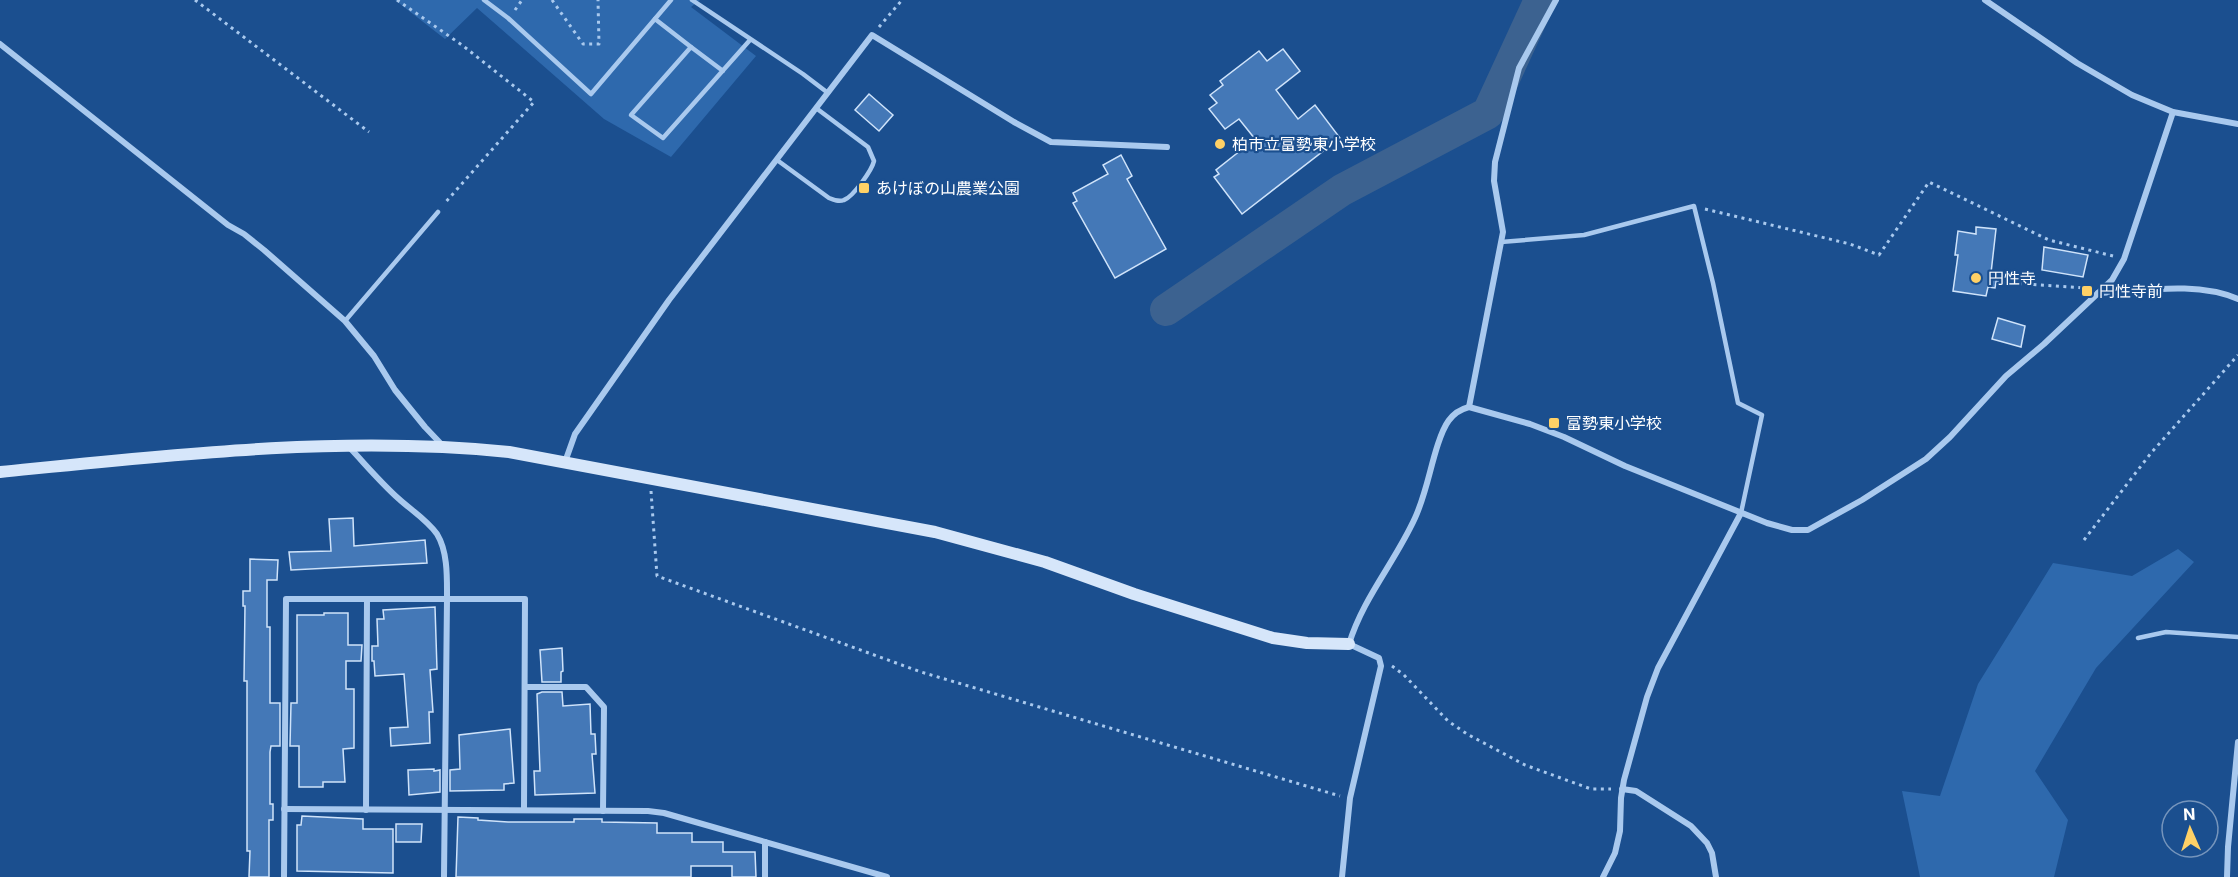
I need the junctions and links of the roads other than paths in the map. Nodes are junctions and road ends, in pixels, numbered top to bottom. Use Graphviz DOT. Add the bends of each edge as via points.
graph roads {
  1 [pos="484,0"];
  2 [pos="671,0"];
  3 [pos="692,0"];
  4 [pos="1556,0"];
  5 [pos="1985,0"];
  6 [pos="656,19"];
  7 [pos="750,40"];
  8 [pos="0,44"];
  9 [pos="691,47"];
  10 [pos="723,71"];
  11 [pos="828,93"];
  12 [pos="816,108"];
  13 [pos="2173,112"];
  14 [pos="2238,124"];
  15 [pos="1167,147"];
  16 [pos="777,160"];
  17 [pos="438,212"];
  18 [pos="1500,242"];
  19 [pos="2100,291"];
  20 [pos="2238,299"];
  21 [pos="345,321"];
  22 [pos="1469,407"];
  23 [pos="348,446"];
  24 [pos="444,447"];
  25 [pos="565,462"];
  26 [pos="0,472"];
  27 [pos="1741,513"];
  28 [pos="367,598"];
  29 [pos="447,599"];
  30 [pos="2238,637"];
  31 [pos="2138,638"];
  32 [pos="1349,644"];
  33 [pos="525,687"];
  34 [pos="2238,742"];
  35 [pos="1622,789"];
  36 [pos="284,809"];
  37 [pos="366,810"];
  38 [pos="445,810"];
  39 [pos="524,810"];
  40 [pos="603,811"];
  41 [pos="765,842"];
  42 [pos="284,877"];
  43 [pos="444,877"];
  44 [pos="765,877"];
  45 [pos="886,877"];
  46 [pos="1342,877"];
  47 [pos="1602,877"];
  48 [pos="1716,877"];
  49 [pos="2227,877"];
  1 -- 6 [label="lane" via="591,94"];
  2 -- 6 [label="lane"];
  3 -- 7 [label="lane"];
  4 -- 18 [label="street" via="1519,69 1495,162 1494,181 1503,231"];
  5 -- 13 [label="street" via="2077,63"];
  6 -- 9 [label="lane"];
  7 -- 10 [label="lane"];
  7 -- 11 [label="lane"];
  8 -- 21 [label="street" via="257,245"];
  9 -- 10 [label="lane"];
  9 -- 10 [label="lane" via="631,115 663,138"];
  11 -- 12 [label="street"];
  11 -- 15 [label="street" via="872,35 1052,142"];
  12 -- 16 [label="street"];
  12 -- 16 [label="lane" via="868,147 874,161 872,168 849,197 836,201"];
  13 -- 14 [label="street"];
  13 -- 19 [label="street" via="2124,259"];
  16 -- 25 [label="street" via="629,356 575,434"];
  17 -- 21 [label="lane"];
  18 -- 22 [label="street"];
  18 -- 27 [label="lane" via="1584,235 1694,206 1738,403 1762,415"];
  19 -- 20 [label="street" via="2202,290"];
  19 -- 27 [label="street" via="2006,376 1926,459 1862,500 1808,530 1792,530"];
  21 -- 24 [label="street" via="410,409"];
  22 -- 27 [label="street" via="1538,427"];
  22 -- 32 [label="street" via="1446,424 1414,519 1368,599"];
  23 -- 24 [label="street"];
  23 -- 26 [label="street" via="208,452"];
  23 -- 29 [label="street" via="437,534 444,557"];
  24 -- 25 [label="street" via="509,452"];
  25 -- 32 [label="street" via="935,532 1045,562 1273,638"];
  27 -- 35 [label="street" via="1658,668"];
  28 -- 29 [label="street"];
  28 -- 36 [label="street" via="286,599"];
  28 -- 37 [label="street"];
  29 -- 33 [label="street" via="525,599"];
  29 -- 38 [label="street"];
  30 -- 31 [label="lane" via="2166,633"];
  32 -- 46 [label="street" via="1380,658 1381,666 1350,798"];
  33 -- 39 [label="street"];
  33 -- 40 [label="street" via="586,687 604,707"];
  34 -- 49 [label="street"];
  35 -- 47 [label="street" via="1615,853"];
  35 -- 48 [label="street" via="1636,791 1691,826 1712,853"];
  36 -- 37 [label="street"];
  36 -- 42 [label="street"];
  37 -- 38 [label="street"];
  38 -- 39 [label="street"];
  38 -- 43 [label="street"];
  39 -- 40 [label="street"];
  40 -- 41 [label="street" via="664,813"];
  41 -- 44 [label="street"];
  41 -- 45 [label="street"];
}
